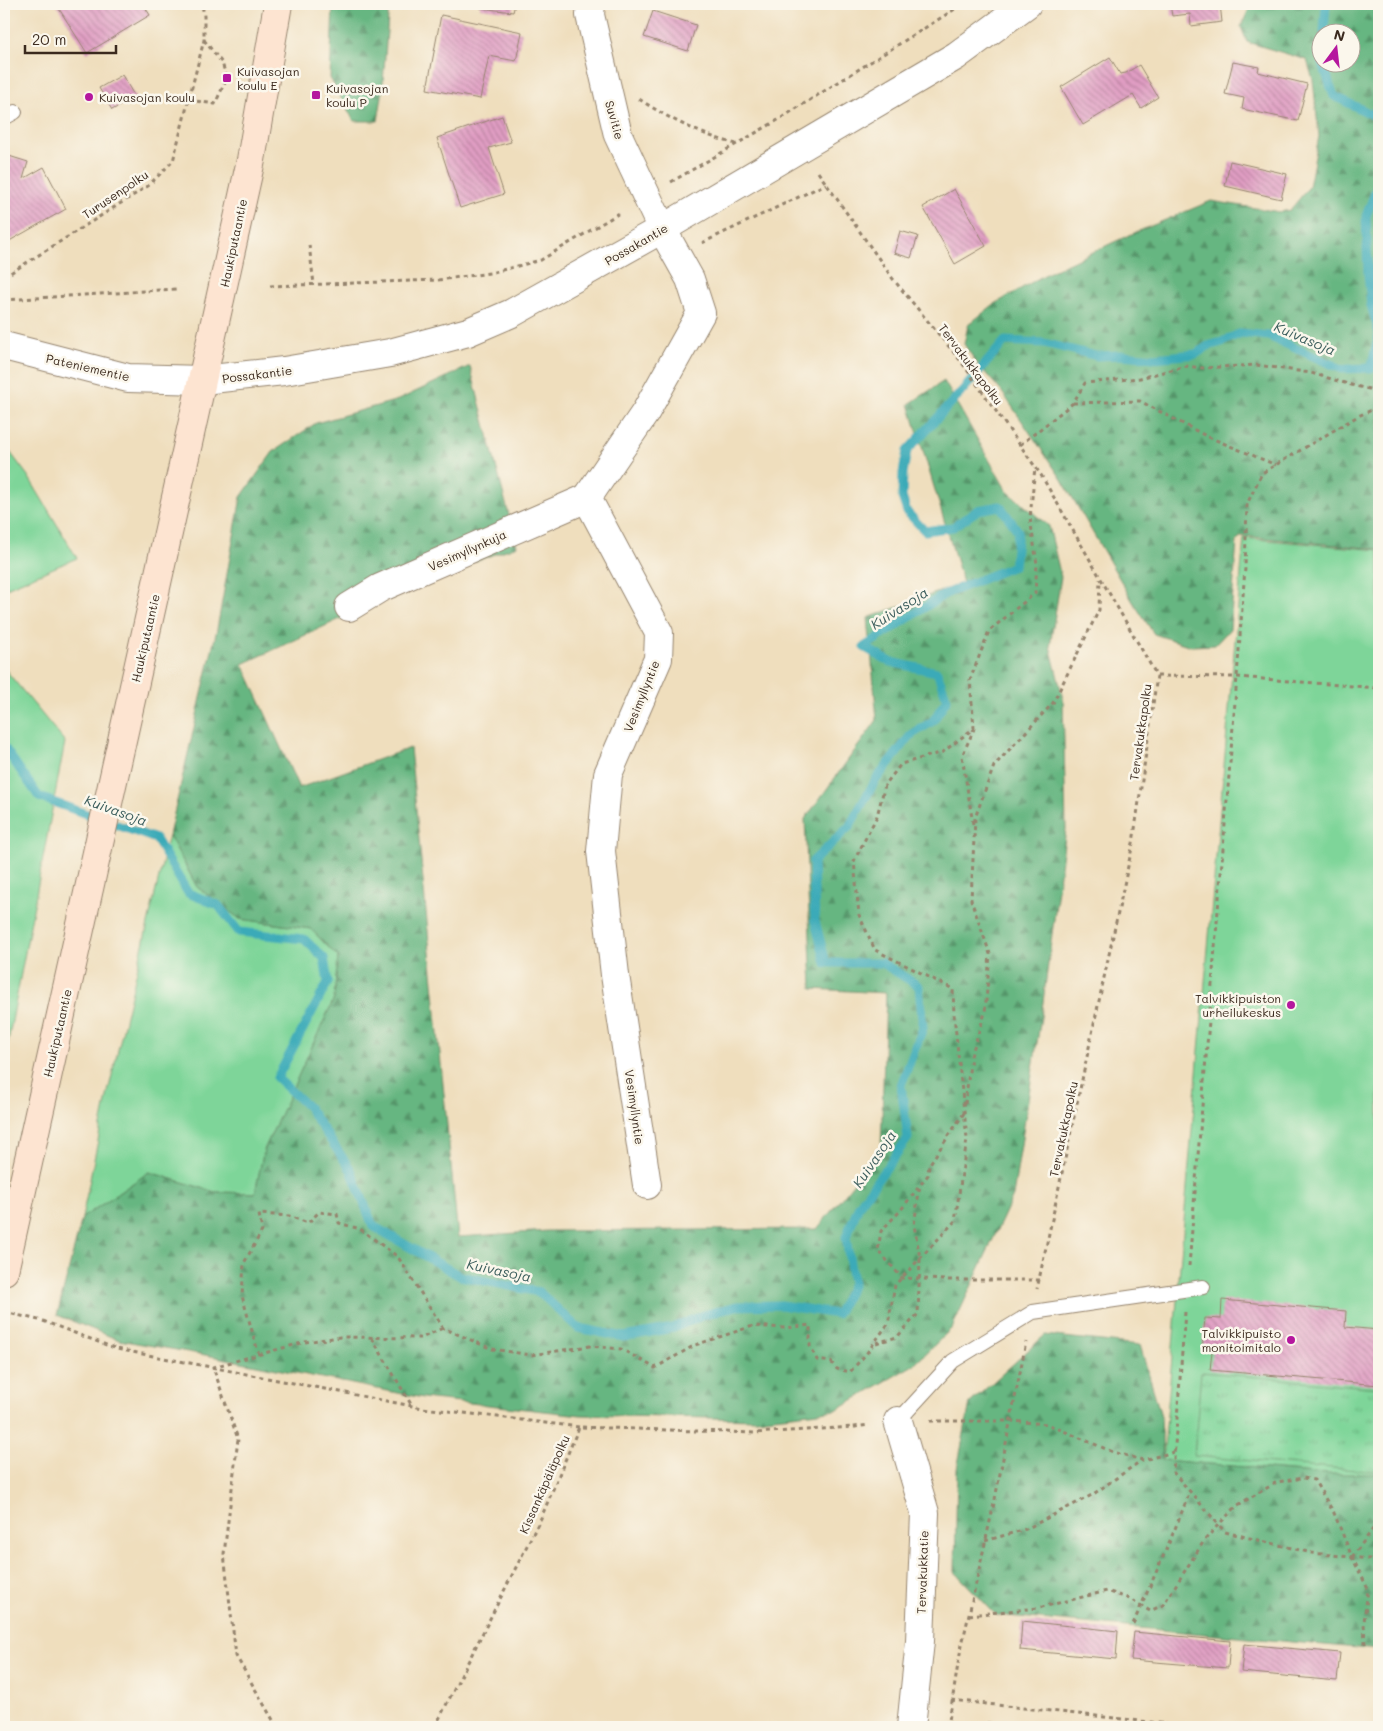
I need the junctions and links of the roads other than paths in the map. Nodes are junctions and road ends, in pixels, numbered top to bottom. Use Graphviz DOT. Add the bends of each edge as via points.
graph roads {
  1 [pos="278,4"];
  2 [pos="591,4"];
  3 [pos="1027,4"];
  4 [pos="662,229"];
  5 [pos="4,346"];
  6 [pos="203,380"];
  7 [pos="587,498"];
  8 [pos="349,607"];
  9 [pos="646,1186"];
  10 [pos="4,1271"];
  11 [pos="1203,1287"];
  12 [pos="898,1421"];
  13 [pos="911,1727"];
  1 -- 6 [label="main road, Haukiputaantie" via="251,160"];
  2 -- 4 [label="street, Suvitie" via="590,15 618,135"];
  3 -- 4 [label="street, Possakantie" via="956,56"];
  4 -- 6 [label="street, Possakantie" via="512,314 468,332 390,353 284,371"];
  4 -- 7 [label="street" via="690,279 701,313 645,414"];
  5 -- 6 [label="street, Pateniementie" via="128,378"];
  6 -- 10 [label="main road, Haukiputaantie"];
  7 -- 8 [label="street, Vesimyllynkuja" via="380,588"];
  7 -- 9 [label="street, Vesimyllyntie" via="659,633 658,659 608,774 601,851"];
  11 -- 12 [label="lane" via="1032,1312 953,1361"];
  12 -- 13 [label="street, Tervakukkatie" via="925,1513 920,1641"];
}
